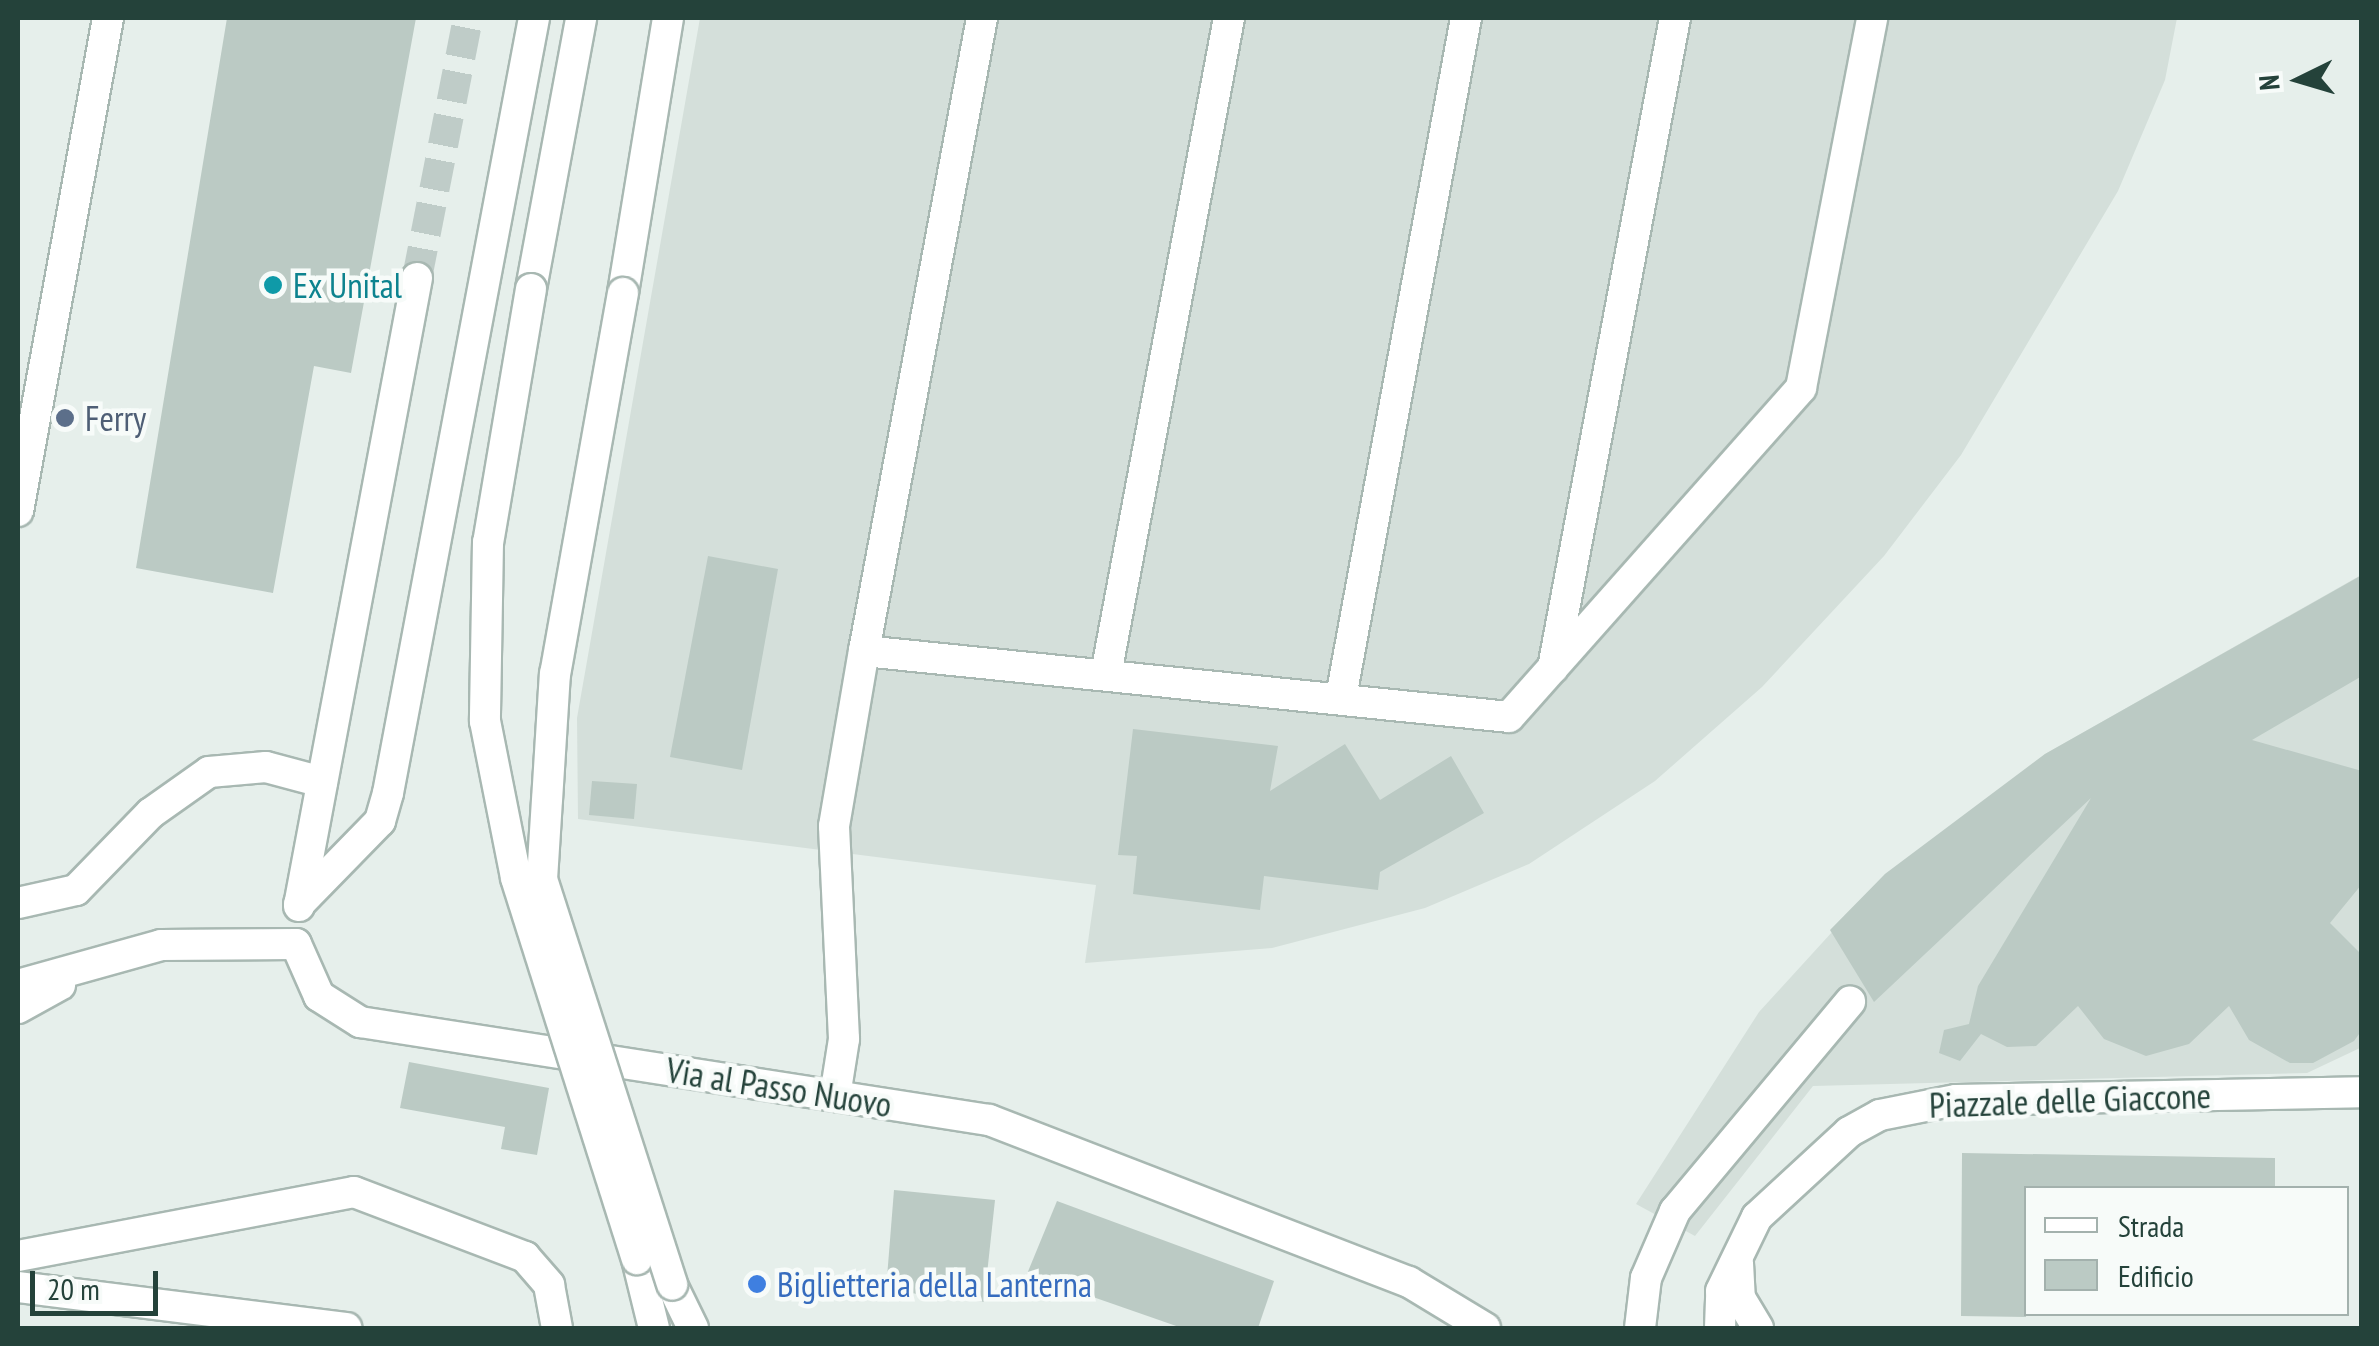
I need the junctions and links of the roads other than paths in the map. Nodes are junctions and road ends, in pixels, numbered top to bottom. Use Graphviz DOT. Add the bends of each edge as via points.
graph roads {
  1 [pos="108,18"];
  2 [pos="534,18"];
  3 [pos="581,18"];
  4 [pos="668,18"];
  5 [pos="982,18"];
  6 [pos="1229,18"];
  7 [pos="1466,18"];
  8 [pos="1675,18"];
  9 [pos="1872,18"];
  10 [pos="417,278"];
  11 [pos="18,511"];
  12 [pos="864,651"];
  13 [pos="1552,670"];
  14 [pos="1106,674"];
  15 [pos="1341,697"];
  16 [pos="322,782"];
  17 [pos="18,903"];
  18 [pos="299,904"];
  19 [pos="296,944"];
  20 [pos="80,973"];
  21 [pos="18,984"];
  22 [pos="1850,1002"];
  23 [pos="18,1008"];
  24 [pos="2362,1092"];
  25 [pos="835,1096"];
  26 [pos="1744,1236"];
  27 [pos="18,1256"];
  28 [pos="18,1286"];
  29 [pos="557,1327"];
  30 [pos="346,1328"];
  31 [pos="654,1328"];
  32 [pos="693,1328"];
  33 [pos="1486,1328"];
  34 [pos="1640,1328"];
  35 [pos="1720,1328"];
  36 [pos="1758,1328"];
  1 -- 11 [label="lane"];
  2 -- 18 [label="lane" via="388,793 380,822"];
  3 -- 31 [label="lane, bridge" via="488,542 484,721 512,862"];
  4 -- 32 [label="lane, bridge" via="555,673 542,880 672,1285"];
  5 -- 12 [label="lane"];
  6 -- 14 [label="lane"];
  7 -- 15 [label="lane"];
  8 -- 13 [label="lane"];
  9 -- 13 [label="lane" via="1800,388"];
  10 -- 16 [label="lane"];
  12 -- 14 [label="lane"];
  12 -- 25 [label="lane" via="834,826 844,1039"];
  13 -- 15 [label="lane" via="1509,717"];
  14 -- 15 [label="lane"];
  16 -- 17 [label="lane" via="266,767 210,772 151,812 76,890"];
  16 -- 18 [label="lane"];
  18 -- 19 [label="lane"];
  19 -- 20 [label="lane" via="161,946"];
  19 -- 25 [label="lane, Via al Passo Nuovo" via="319,996 360,1022"];
  20 -- 21 [label="lane"];
  20 -- 23 [label="lane"];
  22 -- 34 [label="lane" via="1675,1211 1651,1261"];
  24 -- 26 [label="lane, Piazzale delle Giaccone" via="1920,1103 1849,1132"];
  25 -- 33 [label="lane, Via al Passo Nuovo" via="989,1120 1409,1282"];
  26 -- 35 [label="lane, Piazzale delle Giaccone" via="1721,1291"];
  26 -- 36 [label="lane" via="1737,1276"];
  27 -- 29 [label="lane" via="354,1192 525,1257 549,1285"];
  28 -- 30 [label="lane"];
}
